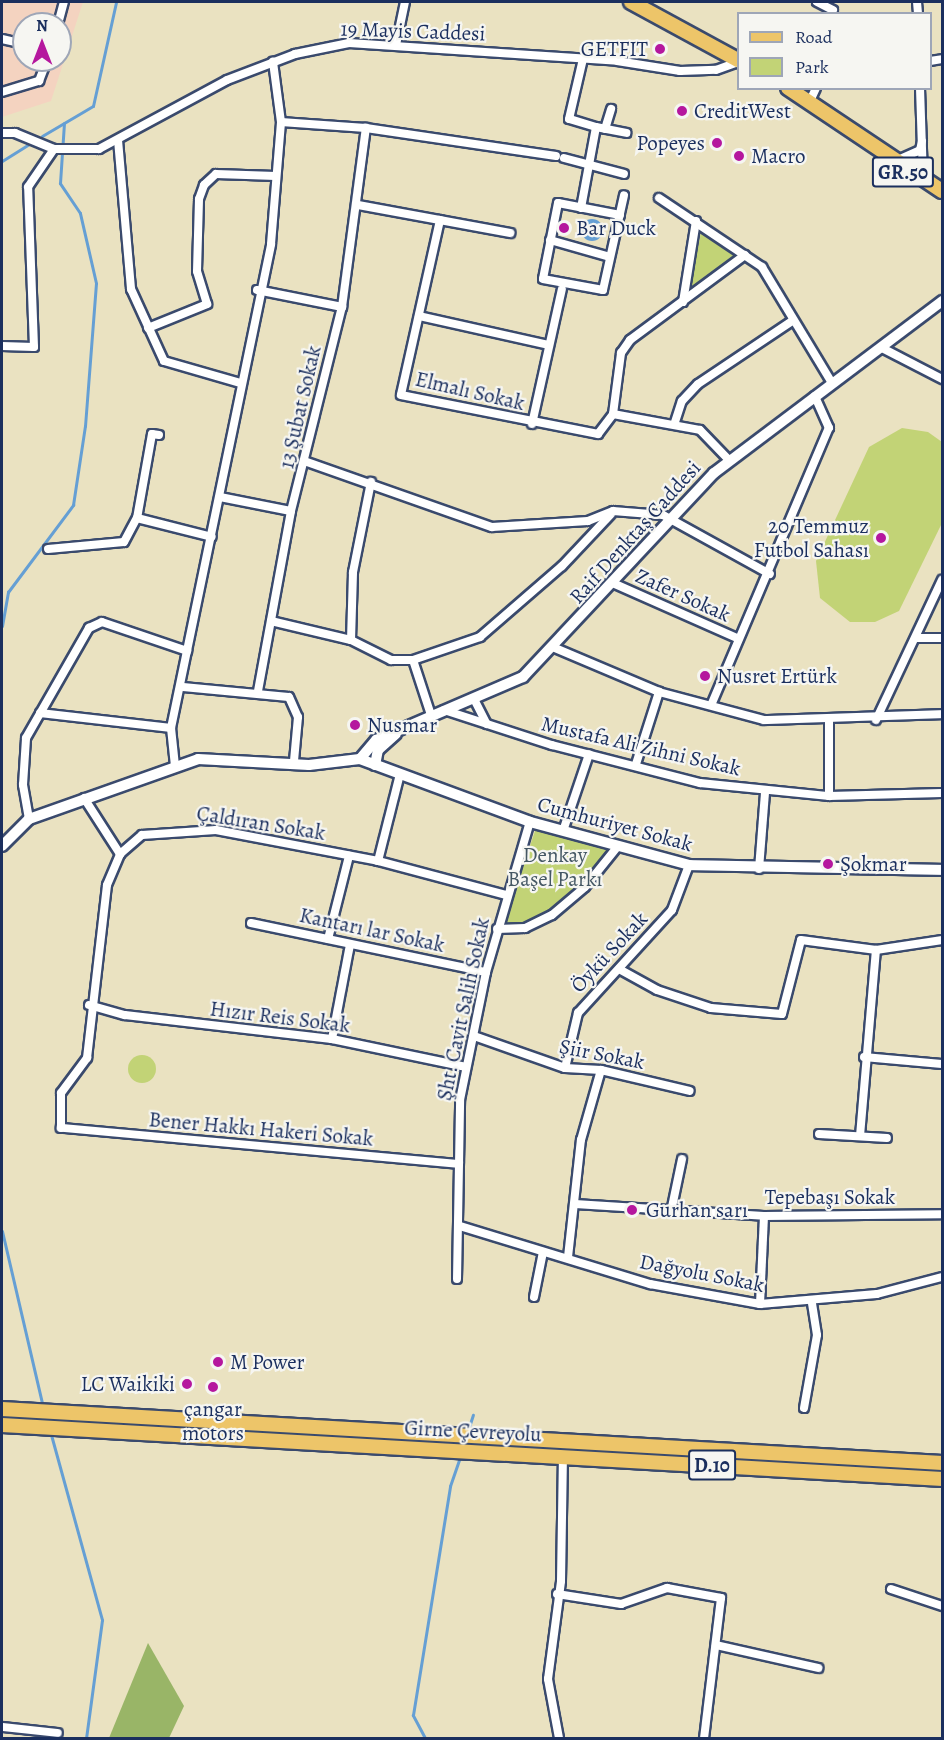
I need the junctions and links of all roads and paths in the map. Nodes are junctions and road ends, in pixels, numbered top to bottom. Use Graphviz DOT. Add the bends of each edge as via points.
graph roads {
  1 [pos="405,2"];
  2 [pos="631,2"];
  3 [pos="817,2"];
  4 [pos="834,8"];
  5 [pos="396,45"];
  6 [pos="583,59"];
  7 [pos="737,60"];
  8 [pos="737,61"];
  9 [pos="273,62"];
  10 [pos="42,72"];
  11 [pos="795,90"];
  12 [pos="920,90"];
  13 [pos="2,92"];
  14 [pos="813,95"];
  15 [pos="611,109"];
  16 [pos="281,122"];
  17 [pos="366,128"];
  18 [pos="601,128"];
  19 [pos="2,133"];
  20 [pos="626,133"];
  21 [pos="866,139"];
  22 [pos="118,140"];
  23 [pos="922,141"];
  24 [pos="54,149"];
  25 [pos="898,160"];
  26 [pos="590,162"];
  27 [pos="624,174"];
  28 [pos="276,176"];
  29 [pos="923,177"];
  30 [pos="942,191"];
  31 [pos="624,195"];
  32 [pos="659,198"];
  33 [pos="942,203"];
  34 [pos="358,205"];
  35 [pos="581,207"];
  36 [pos="620,215"];
  37 [pos="440,220"];
  38 [pos="696,221"];
  39 [pos="510,232"];
  40 [pos="550,240"];
  41 [pos="745,255"];
  42 [pos="610,257"];
  43 [pos="562,289"];
  44 [pos="257,290"];
  45 [pos="682,302"];
  46 [pos="942,302"];
  47 [pos="342,307"];
  48 [pos="418,316"];
  49 [pos="792,321"];
  50 [pos="148,328"];
  51 [pos="549,345"];
  52 [pos="2,346"];
  53 [pos="882,348"];
  54 [pos="942,379"];
  55 [pos="240,383"];
  56 [pos="832,383"];
  57 [pos="815,396"];
  58 [pos="612,414"];
  59 [pos="675,422"];
  60 [pos="532,424"];
  61 [pos="159,435"];
  62 [pos="729,460"];
  63 [pos="307,462"];
  64 [pos="371,482"];
  65 [pos="220,497"];
  66 [pos="291,511"];
  67 [pos="613,511"];
  68 [pos="136,518"];
  69 [pos="666,521"];
  70 [pos="212,537"];
  71 [pos="48,549"];
  72 [pos="770,574"];
  73 [pos="942,580"];
  74 [pos="615,584"];
  75 [pos="271,621"];
  76 [pos="737,638"];
  77 [pos="917,638"];
  78 [pos="942,638"];
  79 [pos="351,640"];
  80 [pos="555,648"];
  81 [pos="187,651"];
  82 [pos="413,660"];
  83 [pos="183,687"];
  84 [pos="258,691"];
  85 [pos="659,692"];
  86 [pos="474,699"];
  87 [pos="712,704"];
  88 [pos="443,709"];
  89 [pos="40,713"];
  90 [pos="942,714"];
  91 [pos="431,715"];
  92 [pos="876,720"];
  93 [pos="829,721"];
  94 [pos="488,725"];
  95 [pos="405,726"];
  96 [pos="171,728"];
  97 [pos="588,754"];
  98 [pos="360,759"];
  99 [pos="294,761"];
  100 [pos="636,764"];
  101 [pos="375,765"];
  102 [pos="175,766"];
  103 [pos="400,774"];
  104 [pos="765,792"];
  105 [pos="942,793"];
  106 [pos="829,796"];
  107 [pos="84,798"];
  108 [pos="28,819"];
  109 [pos="530,822"];
  110 [pos="563,831"];
  111 [pos="2,846"];
  112 [pos="618,846"];
  113 [pos="120,854"];
  114 [pos="349,856"];
  115 [pos="378,861"];
  116 [pos="689,865"];
  117 [pos="759,869"];
  118 [pos="942,870"];
  119 [pos="506,895"];
  120 [pos="251,923"];
  121 [pos="497,929"];
  122 [pos="328,939"];
  123 [pos="942,940"];
  124 [pos="350,945"];
  125 [pos="876,950"];
  126 [pos="619,969"];
  127 [pos="486,972"];
  128 [pos="89,1005"];
  129 [pos="474,1036"];
  130 [pos="332,1039"];
  131 [pos="864,1057"];
  132 [pos="942,1064"];
  133 [pos="466,1067"];
  134 [pos="565,1068"];
  135 [pos="601,1070"];
  136 [pos="690,1091"];
  137 [pos="819,1134"];
  138 [pos="860,1136"];
  139 [pos="887,1138"];
  140 [pos="682,1159"];
  141 [pos="459,1164"];
  142 [pos="575,1204"];
  143 [pos="672,1207"];
  144 [pos="942,1214"];
  145 [pos="764,1216"];
  146 [pos="460,1226"];
  147 [pos="543,1252"];
  148 [pos="568,1257"];
  149 [pos="942,1277"];
  150 [pos="457,1278"];
  151 [pos="534,1297"];
  152 [pos="812,1302"];
  153 [pos="760,1304"];
  154 [pos="804,1408"];
  155 [pos="2,1409"];
  156 [pos="2,1425"];
  157 [pos="563,1457"];
  158 [pos="942,1463"];
  159 [pos="942,1479"];
  160 [pos="891,1589"];
  161 [pos="557,1594"];
  162 [pos="942,1606"];
  163 [pos="716,1645"];
  164 [pos="818,1668"];
  165 [pos="2,1727"];
  166 [pos="58,1733"];
  167 [pos="559,1738"];
  168 [pos="704,1738"];
  1 -- 5 [label="street"];
  2 -- 7 [label="main road"];
  3 -- 4 [label="street"];
  5 -- 6 [label="street, 19 Mayis Caddesi"];
  5 -- 9 [label="street, 19 Mayis Caddesi" via="349,43"];
  6 -- 8 [label="street, 19 Mayis Caddesi" via="680,71 716,70"];
  6 -- 18 [label="street" via="569,119"];
  9 -- 16 [label="street"];
  9 -- 22 [label="street, 19 Mayis Caddesi" via="190,98"];
  10 -- 13 [label="street" via="39,81"];
  11 -- 14 [label="main road, GR.50"];
  12 -- 23 [label="street"];
  14 -- 21 [label="main road, GR.50"];
  15 -- 18 [label="street"];
  16 -- 17 [label="street"];
  16 -- 28 [label="street"];
  17 -- 26 [label="street"];
  17 -- 34 [label="street, 13 Şubat Sokak"];
  18 -- 20 [label="street"];
  18 -- 26 [label="street"];
  19 -- 24 [label="street, 19 Mayis Caddesi" via="15,133"];
  21 -- 25 [label="main road, GR.50"];
  21 -- 33 [label="main road, GR.50"];
  22 -- 24 [label="street, 19 Mayis Caddesi" via="99,148"];
  22 -- 50 [label="street" via="131,289"];
  23 -- 25 [label="street" via="920,150"];
  23 -- 29 [label="street"];
  24 -- 52 [label="street" via="28,187 34,347"];
  25 -- 29 [label="main road, GR.50"];
  26 -- 27 [label="street"];
  26 -- 35 [label="street"];
  28 -- 44 [label="street" via="271,244"];
  28 -- 50 [label="street" via="216,174 204,185 199,199 197,272 207,304"];
  29 -- 30 [label="main road, GR.50"];
  31 -- 36 [label="street"];
  32 -- 38 [label="street"];
  34 -- 37 [label="street"];
  34 -- 47 [label="street, 13 Şubat Sokak"];
  35 -- 36 [label="street"];
  35 -- 40 [label="street" via="558,203"];
  36 -- 42 [label="street"];
  37 -- 39 [label="street"];
  37 -- 48 [label="street, Elmalı Sokak"];
  38 -- 41 [label="street"];
  38 -- 45 [label="street"];
  40 -- 42 [label="street"];
  40 -- 42 [label="street" via="543,279 603,290"];
  41 -- 45 [label="street"];
  41 -- 49 [label="street" via="762,267"];
  43 -- 51 [label="street"];
  44 -- 47 [label="street"];
  44 -- 55 [label="street"];
  45 -- 58 [label="street" via="630,340 621,352"];
  46 -- 53 [label="street, Raif Denktaş Caddesi"];
  47 -- 63 [label="street, 13 Şubat Sokak"];
  48 -- 51 [label="street"];
  48 -- 60 [label="street, Elmalı Sokak" via="401,395"];
  49 -- 56 [label="street"];
  49 -- 59 [label="street" via="698,384 682,401"];
  50 -- 55 [label="street" via="170,366"];
  51 -- 60 [label="street"];
  53 -- 54 [label="street"];
  53 -- 56 [label="street, Raif Denktaş Caddesi"];
  55 -- 65 [label="street"];
  56 -- 57 [label="street, Raif Denktaş Caddesi"];
  57 -- 62 [label="street, Raif Denktaş Caddesi"];
  57 -- 72 [label="street" via="829,428"];
  58 -- 59 [label="street"];
  58 -- 60 [label="street, Elmalı Sokak" via="598,434"];
  59 -- 62 [label="street" via="716,441"];
  61 -- 68 [label="street" via="152,434"];
  62 -- 69 [label="street, Raif Denktaş Caddesi"];
  63 -- 64 [label="street"];
  63 -- 66 [label="street, 13 Şubat Sokak"];
  64 -- 67 [label="street" via="492,528 588,521"];
  64 -- 79 [label="street" via="353,572"];
  65 -- 66 [label="street"];
  65 -- 70 [label="street"];
  66 -- 75 [label="street, 13 Şubat Sokak"];
  67 -- 69 [label="street" via="653,513"];
  67 -- 82 [label="street" via="562,566 480,637"];
  68 -- 70 [label="street"];
  68 -- 71 [label="street" via="124,542"];
  69 -- 72 [label="street"];
  69 -- 74 [label="street, Raif Denktaş Caddesi"];
  70 -- 81 [label="street"];
  72 -- 76 [label="street"];
  73 -- 77 [label="street"];
  74 -- 76 [label="street, Zafer Sokak"];
  74 -- 80 [label="street, Raif Denktaş Caddesi"];
  75 -- 79 [label="street"];
  75 -- 84 [label="street, 13 Şubat Sokak"];
  76 -- 87 [label="street"];
  77 -- 78 [label="street"];
  77 -- 92 [label="street"];
  79 -- 82 [label="street" via="391,660"];
  80 -- 85 [label="street"];
  80 -- 86 [label="street, Raif Denktaş Caddesi" via="523,677"];
  81 -- 83 [label="street"];
  81 -- 89 [label="street" via="102,622 89,628"];
  82 -- 91 [label="street"];
  83 -- 84 [label="street"];
  83 -- 96 [label="street"];
  84 -- 99 [label="street" via="289,697 294,705"];
  85 -- 87 [label="street"];
  85 -- 100 [label="street"];
  86 -- 88 [label="street, Raif Denktaş Caddesi"];
  86 -- 94 [label="street"];
  87 -- 93 [label="street" via="764,720"];
  88 -- 91 [label="street, Raif Denktaş Caddesi"];
  88 -- 94 [label="street, Mustafa Ali Zihni Sokak"];
  89 -- 96 [label="street"];
  89 -- 108 [label="street" via="26,738 23,785"];
  90 -- 92 [label="street"];
  91 -- 95 [label="street, Raif Denktaş Caddesi"];
  92 -- 93 [label="street"];
  93 -- 106 [label="street"];
  94 -- 97 [label="street, Mustafa Ali Zihni Sokak"];
  95 -- 98 [label="street, Raif Denktaş Caddesi" via="376,740"];
  95 -- 101 [label="street, Raif Denktaş Caddesi" via="378,750"];
  96 -- 102 [label="street"];
  97 -- 100 [label="street, Mustafa Ali Zihni Sokak"];
  97 -- 110 [label="street"];
  98 -- 99 [label="street" via="332,765"];
  98 -- 101 [label="street, Cumhuriyet Sokak"];
  99 -- 102 [label="street" via="218,757"];
  100 -- 104 [label="street, Mustafa Ali Zihni Sokak" via="700,783"];
  101 -- 103 [label="street, Cumhuriyet Sokak"];
  102 -- 107 [label="street"];
  103 -- 109 [label="street, Cumhuriyet Sokak"];
  103 -- 115 [label="street"];
  104 -- 106 [label="street, Mustafa Ali Zihni Sokak"];
  104 -- 117 [label="street"];
  105 -- 106 [label="street, Mustafa Ali Zihni Sokak"];
  107 -- 108 [label="street"];
  107 -- 113 [label="street"];
  108 -- 111 [label="street"];
  109 -- 110 [label="street, Cumhuriyet Sokak"];
  109 -- 119 [label="street, Şht. Cavit Salih Sokak"];
  110 -- 112 [label="street, Cumhuriyet Sokak"];
  112 -- 116 [label="street, Cumhuriyet Sokak"];
  112 -- 121 [label="street" via="585,887 552,915 525,928"];
  113 -- 114 [label="street, Çaldıran Sokak" via="142,835 194,829"];
  113 -- 128 [label="street" via="101,913"];
  114 -- 115 [label="street, Çaldıran Sokak"];
  114 -- 122 [label="street"];
  115 -- 119 [label="street, Çaldıran Sokak"];
  116 -- 117 [label="street, Cumhuriyet Sokak"];
  116 -- 126 [label="street, Öykü Sokak" via="672,910"];
  117 -- 118 [label="street, Cumhuriyet Sokak"];
  119 -- 121 [label="street, Şht. Cavit Salih Sokak"];
  120 -- 122 [label="street, Kantarı lar Sokak"];
  121 -- 127 [label="street, Şht. Cavit Salih Sokak"];
  122 -- 124 [label="street, Kantarı lar Sokak"];
  123 -- 125 [label="street"];
  124 -- 127 [label="street, Kantarı lar Sokak"];
  124 -- 130 [label="street"];
  125 -- 126 [label="street" via="801,940 782,1014 711,1008 657,990"];
  125 -- 131 [label="street"];
  126 -- 134 [label="street, Öykü Sokak" via="578,1013"];
  127 -- 129 [label="street, Şht. Cavit Salih Sokak"];
  128 -- 130 [label="street, Hızır Reis Sokak" via="125,1015"];
  128 -- 141 [label="street, Bener Hakkı Hakeri Sokak" via="87,1058 61,1093 61,1128"];
  129 -- 133 [label="street, Şht. Cavit Salih Sokak"];
  129 -- 134 [label="street, Şiir Sokak"];
  130 -- 133 [label="street, Hızır Reis Sokak"];
  131 -- 132 [label="street"];
  131 -- 138 [label="street"];
  133 -- 141 [label="street, Şht. Cavit Salih Sokak"];
  134 -- 135 [label="street, Şiir Sokak"];
  135 -- 136 [label="street, Şiir Sokak"];
  135 -- 142 [label="street" via="581,1140"];
  137 -- 138 [label="street"];
  138 -- 139 [label="street"];
  140 -- 143 [label="street"];
  141 -- 146 [label="street, Şht. Cavit Salih Sokak"];
  142 -- 143 [label="street, Tepebaşı Sokak"];
  142 -- 148 [label="street"];
  143 -- 145 [label="street, Tepebaşı Sokak"];
  144 -- 145 [label="street, Tepebaşı Sokak"];
  145 -- 153 [label="street"];
  146 -- 147 [label="street, Dağyolu Sokak"];
  146 -- 150 [label="street, Şht. Cavit Salih Sokak"];
  147 -- 148 [label="street, Dağyolu Sokak"];
  147 -- 151 [label="street"];
  148 -- 153 [label="street, Dağyolu Sokak" via="650,1284"];
  149 -- 152 [label="street, Dağyolu Sokak"];
  152 -- 153 [label="street, Dağyolu Sokak"];
  152 -- 154 [label="street" via="817,1335"];
  155 -- 158 [label="main road, Girne Çevreyolu / D.10"];
  156 -- 157 [label="main road, Girne Çevreyolu / D.10"];
  157 -- 159 [label="main road, Girne Çevreyolu / D.10"];
  157 -- 161 [label="street"];
  160 -- 162 [label="street"];
  161 -- 163 [label="street" via="621,1604 667,1588 721,1598"];
  161 -- 167 [label="street" via="548,1678"];
  163 -- 164 [label="street"];
  163 -- 168 [label="street"];
  165 -- 166 [label="street"];
}
